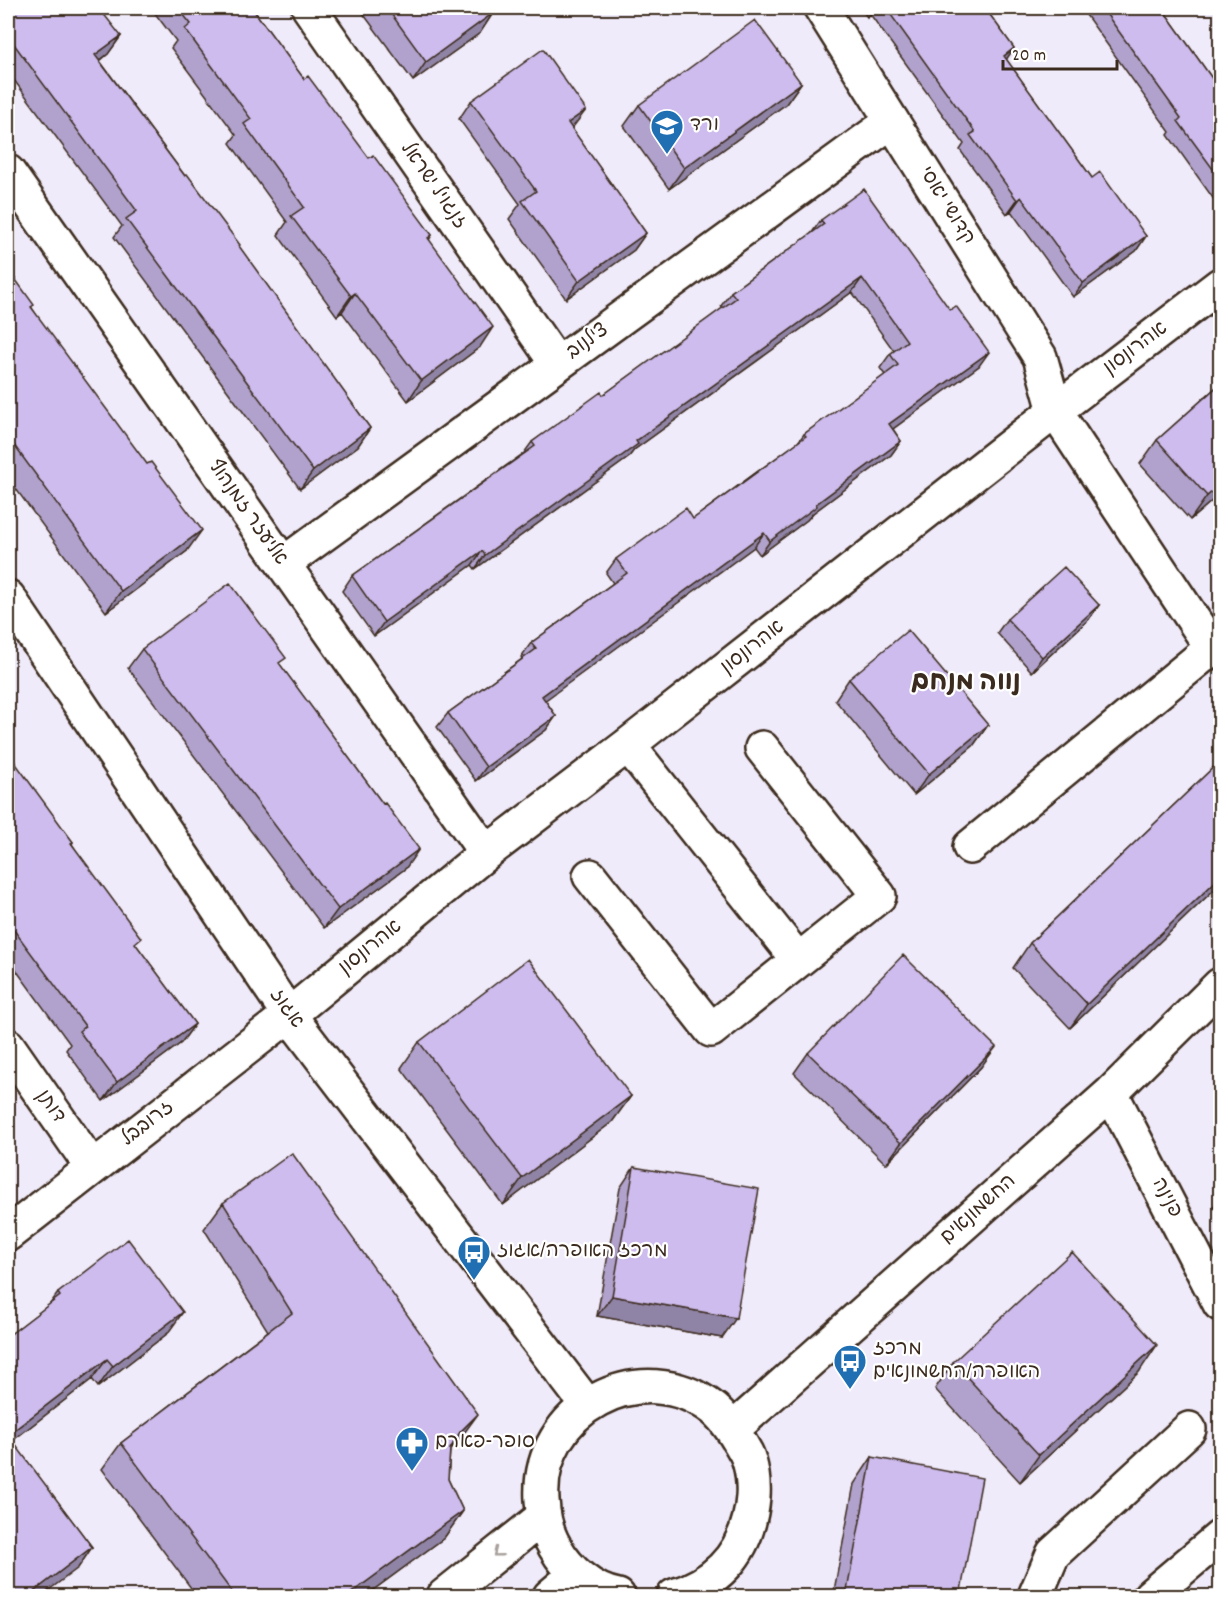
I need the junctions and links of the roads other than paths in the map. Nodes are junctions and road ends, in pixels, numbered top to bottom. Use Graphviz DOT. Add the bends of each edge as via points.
graph roads {
  1 [pos="309,8"];
  2 [pos="821,8"];
  3 [pos="892,121"];
  4 [pos="8,172"];
  5 [pos="1221,285"];
  6 [pos="557,364"];
  7 [pos="1054,411"];
  8 [pos="283,564"];
  9 [pos="8,597"];
  10 [pos="628,745"];
  11 [pos="762,748"];
  12 [pos="970,847"];
  13 [pos="486,853"];
  14 [pos="590,876"];
  15 [pos="798,960"];
  16 [pos="1221,985"];
  17 [pos="289,1015"];
  18 [pos="8,1046"];
  19 [pos="1111,1093"];
  20 [pos="92,1167"];
  21 [pos="8,1234"];
  22 [pos="1221,1304"];
  23 [pos="588,1405"];
  24 [pos="733,1429"];
  25 [pos="1189,1429"];
  26 [pos="543,1516"];
  27 [pos="1221,1538"];
  28 [pos="576,1574"];
  29 [pos="727,1584"];
  30 [pos="444,1596"];
  31 [pos="550,1596"];
  32 [pos="618,1596"];
  33 [pos="674,1596"];
  34 [pos="1035,1596"];
  35 [pos="1150,1596"];
  1 -- 6 [label="street, זנגויל ישראל"];
  2 -- 3 [label="street, קדושי יאסי"];
  3 -- 6 [label="street, צ'לנוב"];
  3 -- 7 [label="street, קדושי יאסי" via="1040,357"];
  4 -- 8 [label="street, אליעזר זמנהוף"];
  5 -- 7 [label="street, אהרונסון"];
  6 -- 8 [label="street, צ'לנוב"];
  7 -- 10 [label="street, אהרונסון"];
  7 -- 12 [label="street, קדושי יאסי" via="1212,648"];
  8 -- 13 [label="street, אליעזר זמנהוף"];
  9 -- 17 [label="street, אגוז"];
  10 -- 13 [label="street, אהרונסון"];
  10 -- 15 [label="street"];
  11 -- 15 [label="street" via="879,896"];
  13 -- 17 [label="street, אהרונסון"];
  14 -- 15 [label="street" via="711,1030"];
  16 -- 19 [label="street, החשמונאים"];
  17 -- 20 [label="street, זרובבל"];
  17 -- 23 [label="street, אגוז"];
  18 -- 20 [label="street, דותן"];
  19 -- 22 [label="street, פנינה"];
  19 -- 24 [label="street, החשמונאים"];
  20 -- 21 [label="street, זרובבל"];
  23 -- 24 [label="street" via="611,1393 638,1387 665,1388 691,1395"];
  23 -- 26 [label="street" via="564,1426 548,1453 541,1485"];
  24 -- 29 [label="street" via="747,1456 754,1487 751,1518"];
  25 -- 34 [label="street" via="1053,1554"];
  26 -- 28 [label="street" via="555,1548"];
  26 -- 30 [label="street, one-way"];
  27 -- 35 [label="street"];
  28 -- 31 [label="street"];
  28 -- 32 [label="street" via="594,1587"];
  29 -- 33 [label="street"];
}
